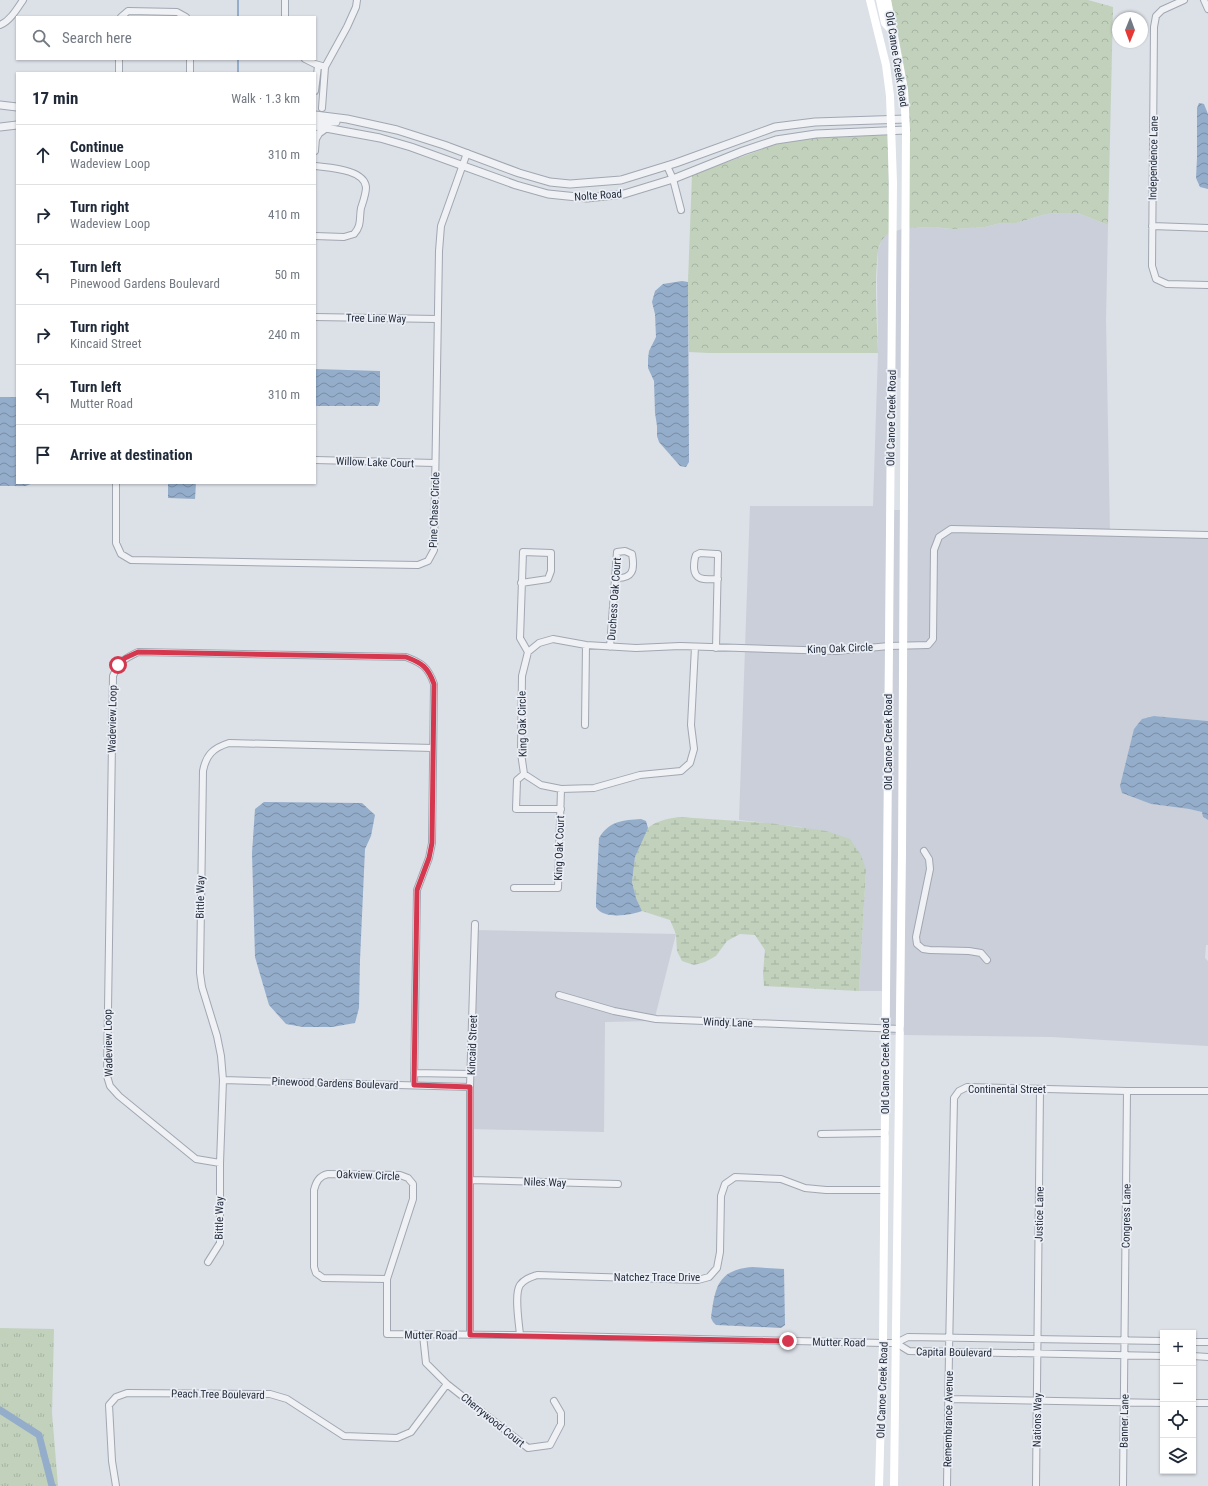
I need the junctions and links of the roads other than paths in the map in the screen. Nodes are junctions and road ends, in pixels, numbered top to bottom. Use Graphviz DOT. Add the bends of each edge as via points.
graph roads {
  1 [pos="23,0"];
  2 [pos="285,0"];
  3 [pos="357,0"];
  4 [pos="870,0"];
  5 [pos="880,0"];
  6 [pos="887,0"];
  7 [pos="1184,0"];
  8 [pos="1204,0"];
  9 [pos="1208,10"];
  10 [pos="122,16"];
  11 [pos="184,16"];
  12 [pos="285,16"];
  13 [pos="0,25"];
  14 [pos="894,33"];
  15 [pos="119,60"];
  16 [pos="190,60"];
  17 [pos="307,60"];
  18 [pos="316,65"];
  19 [pos="325,67"];
  20 [pos="119,72"];
  21 [pos="190,72"];
  22 [pos="314,72"];
  23 [pos="316,72"];
  24 [pos="0,105"];
  25 [pos="16,107"];
  26 [pos="318,114"];
  27 [pos="906,119"];
  28 [pos="891,120"];
  29 [pos="316,123"];
  30 [pos="373,124"];
  31 [pos="16,125"];
  32 [pos="316,126"];
  33 [pos="0,127"];
  34 [pos="326,128"];
  35 [pos="906,130"];
  36 [pos="892,131"];
  37 [pos="316,138"];
  38 [pos="467,153"];
  39 [pos="462,165"];
  40 [pos="316,166"];
  41 [pos="666,166"];
  42 [pos="673,179"];
  43 [pos="681,210"];
  44 [pos="1152,226"];
  45 [pos="1208,228"];
  46 [pos="316,236"];
  47 [pos="1208,284"];
  48 [pos="316,317"];
  49 [pos="436,319"];
  50 [pos="316,460"];
  51 [pos="435,464"];
  52 [pos="116,484"];
  53 [pos="890,506"];
  54 [pos="904,506"];
  55 [pos="1208,535"];
  56 [pos="615,578"];
  57 [pos="718,579"];
  58 [pos="522,583"];
  59 [pos="586,645"];
  60 [pos="889,646"];
  61 [pos="902,646"];
  62 [pos="610,647"];
  63 [pos="695,647"];
  64 [pos="716,648"];
  65 [pos="528,652"];
  66 [pos="585,725"];
  67 [pos="433,748"];
  68 [pos="524,774"];
  69 [pos="561,789"];
  70 [pos="561,809"];
  71 [pos="924,851"];
  72 [pos="514,888"];
  73 [pos="475,924"];
  74 [pos="987,960"];
  75 [pos="560,995"];
  76 [pos="885,1028"];
  77 [pos="900,1029"];
  78 [pos="414,1073"];
  79 [pos="471,1074"];
  80 [pos="223,1080"];
  81 [pos="414,1085"];
  82 [pos="470,1087"];
  83 [pos="1040,1089"];
  84 [pos="1127,1091"];
  85 [pos="1208,1091"];
  86 [pos="885,1133"];
  87 [pos="821,1134"];
  88 [pos="220,1163"];
  89 [pos="471,1180"];
  90 [pos="618,1184"];
  91 [pos="884,1190"];
  92 [pos="208,1262"];
  93 [pos="387,1279"];
  94 [pos="387,1334"];
  95 [pos="423,1335"];
  96 [pos="470,1335"];
  97 [pos="520,1335"];
  98 [pos="949,1338"];
  99 [pos="1038,1339"];
  100 [pos="1125,1340"];
  101 [pos="1160,1341"];
  102 [pos="1196,1342"];
  103 [pos="1208,1342"];
  104 [pos="883,1343"];
  105 [pos="896,1343"];
  106 [pos="949,1352"];
  107 [pos="1037,1353"];
  108 [pos="1125,1356"];
  109 [pos="1160,1356"];
  110 [pos="1196,1356"];
  111 [pos="1208,1357"];
  112 [pos="447,1384"];
  113 [pos="948,1400"];
  114 [pos="1037,1400"];
  115 [pos="554,1401"];
  116 [pos="1124,1403"];
  117 [pos="1160,1403"];
  118 [pos="1196,1403"];
  119 [pos="1208,1404"];
  120 [pos="116,1486"];
  121 [pos="879,1486"];
  122 [pos="894,1486"];
  123 [pos="947,1486"];
  124 [pos="1036,1486"];
  125 [pos="1123,1486"];
  1 -- 13 [label="street" via="4,24"];
  2 -- 12 [label="street"];
  3 -- 19 [label="street" via="347,27"];
  4 -- 28 [label="main road, Old Canoe Creek Road" via="886,65"];
  5 -- 14 [label="main road" via="886,23"];
  6 -- 14 [label="main road, Old Canoe Creek Road"];
  7 -- 44 [label="street, Independence Lane" via="1162,10 1156,16 1154,27"];
  8 -- 9 [label="street"];
  10 -- 11 [label="street" via="128,11 177,12"];
  14 -- 27 [label="main road, Old Canoe Creek Road" via="904,90"];
  15 -- 20 [label="street"];
  16 -- 21 [label="street"];
  17 -- 18 [label="street"];
  18 -- 19 [label="street"];
  18 -- 22 [label="street"];
  18 -- 23 [label="street"];
  19 -- 26 [label="street"];
  24 -- 25 [label="street"];
  26 -- 30 [label="street, Nolte Road"];
  27 -- 28 [label="street, Nolte Road"];
  27 -- 35 [label="main road, Old Canoe Creek Road"];
  28 -- 36 [label="main road, Old Canoe Creek Road"];
  28 -- 41 [label="street, Nolte Road" via="816,122 775,127"];
  29 -- 30 [label="street" via="328,121 365,127"];
  30 -- 38 [label="street, Nolte Road"];
  31 -- 33 [label="street"];
  32 -- 34 [label="street, Nolte Road"];
  34 -- 37 [label="street"];
  34 -- 39 [label="street, Nolte Road" via="380,138"];
  35 -- 36 [label="street, Nolte Road"];
  35 -- 54 [label="main road, Old Canoe Creek Road"];
  36 -- 42 [label="street, Nolte Road" via="816,134 776,140"];
  36 -- 53 [label="main road, Old Canoe Creek Road"];
  38 -- 39 [label="street, Pine Chase Circle"];
  38 -- 41 [label="street, Nolte Road" via="520,173 550,182 570,184 621,180"];
  39 -- 42 [label="street, Nolte Road" via="548,194 568,197 587,198 624,194"];
  39 -- 49 [label="street, Pine Chase Circle" via="441,226"];
  40 -- 46 [label="street" via="356,173 366,187 360,224 354,234 344,237"];
  41 -- 42 [label="street"];
  42 -- 43 [label="street"];
  44 -- 45 [label="street"];
  44 -- 47 [label="street, Independence Lane" via="1152,266 1156,279 1167,284"];
  48 -- 49 [label="street, Tree Line Way"];
  49 -- 51 [label="street, Pine Chase Circle"];
  50 -- 51 [label="street, Willow Lake Court"];
  51 -- 52 [label="street, Pine Chase Circle" via="434,550 428,561 418,565 131,560 121,554 116,543"];
  53 -- 54 [label="main road"];
  53 -- 60 [label="main road, Old Canoe Creek Road"];
  54 -- 61 [label="main road, Old Canoe Creek Road"];
  55 -- 61 [label="street, King Oak Circle" via="951,529 939,537 934,550 933,639 928,645"];
  56 -- 56 [label="street, Duchess Oak Court" via="617,552 625,550 632,554 633,571 629,576"];
  56 -- 62 [label="street, Duchess Oak Court"];
  57 -- 57 [label="street" via="718,554 696,555 696,577"];
  57 -- 64 [label="street"];
  58 -- 58 [label="street" via="523,552 551,553 551,571 548,579"];
  58 -- 65 [label="street" via="520,638"];
  59 -- 62 [label="street, King Oak Circle"];
  59 -- 65 [label="street, King Oak Circle" via="553,639 539,643"];
  59 -- 66 [label="street"];
  60 -- 61 [label="street, King Oak Circle"];
  60 -- 64 [label="street, King Oak Circle" via="836,651"];
  60 -- 76 [label="main road, Old Canoe Creek Road"];
  61 -- 77 [label="main road, Old Canoe Creek Road"];
  62 -- 63 [label="street, King Oak Circle"];
  63 -- 64 [label="street, King Oak Circle"];
  63 -- 69 [label="street" via="691,724 694,749 690,763 681,771 640,775 594,788"];
  65 -- 68 [label="street, King Oak Circle" via="522,676 520,753"];
  67 -- 78 [label="street, Wadeview Loop" via="432,843 417,890"];
  67 -- 80 [label="street, Bittle Way" via="229,743 212,752 205,761 200,973 221,1056"];
  67 -- 88 [label="street, Wadeview Loop" via="434,684 430,672 420,662 406,657 138,652 125,658 118,665 113,676 106,1076 110,1086 119,1096 196,1159"];
  68 -- 69 [label="street" via="542,785"];
  68 -- 70 [label="street" via="516,780 516,809"];
  69 -- 70 [label="street, King Oak Court"];
  70 -- 72 [label="street, King Oak Court" via="558,888"];
  71 -- 74 [label="street" via="929,859 930,869 916,937 917,944 923,949 930,950 981,953"];
  73 -- 79 [label="street, Kincaid Street"];
  75 -- 76 [label="street, Windy Lane" via="614,1011 656,1019"];
  76 -- 77 [label="street, Windy Lane"];
  76 -- 86 [label="main road, Old Canoe Creek Road"];
  77 -- 105 [label="main road, Old Canoe Creek Road"];
  78 -- 79 [label="street"];
  78 -- 81 [label="street, Wadeview Loop"];
  79 -- 82 [label="street, Kincaid Street"];
  80 -- 81 [label="street, Pinewood Gardens Boulevard"];
  80 -- 88 [label="street, Bittle Way"];
  81 -- 82 [label="street, Pinewood Gardens Boulevard"];
  82 -- 89 [label="street, Kincaid Street"];
  83 -- 84 [label="street, Continental Street"];
  83 -- 98 [label="street, Continental Street" via="967,1087 959,1091 954,1098"];
  83 -- 99 [label="street, Justice Lane"];
  84 -- 85 [label="street, Continental Street"];
  84 -- 100 [label="street, Congress Lane"];
  86 -- 87 [label="street"];
  86 -- 91 [label="main road, Old Canoe Creek Road"];
  88 -- 92 [label="street, Bittle Way" via="220,1243"];
  89 -- 90 [label="street, Niles Way"];
  89 -- 96 [label="street, Kincaid Street"];
  91 -- 97 [label="street, Natchez Trace Drive" via="826,1190 805,1188 781,1179 735,1177 725,1184 721,1196 720,1252 717,1268 709,1277 698,1280 537,1275 525,1279 520,1285"];
  91 -- 104 [label="main road, Old Canoe Creek Road"];
  93 -- 93 [label="street, Oakview Circle" via="413,1199 413,1184 408,1178 400,1175 323,1175 316,1182 314,1190 316,1273 323,1278"];
  93 -- 94 [label="street, Oakview Circle"];
  94 -- 95 [label="street, Mutter Road"];
  95 -- 96 [label="street, Mutter Road"];
  95 -- 112 [label="street, Cherrywood Court" via="426,1363"];
  96 -- 97 [label="street, Mutter Road"];
  97 -- 104 [label="street, Mutter Road"];
  98 -- 99 [label="street, Capital Boulevard"];
  98 -- 105 [label="street, Capital Boulevard" via="908,1337"];
  98 -- 106 [label="street, Continental Street"];
  99 -- 100 [label="street, Capital Boulevard"];
  99 -- 107 [label="street, Justice Lane"];
  100 -- 101 [label="street, Capital Boulevard"];
  100 -- 108 [label="street, Congress Lane"];
  102 -- 103 [label="street"];
  104 -- 105 [label="street, Mutter Road"];
  104 -- 121 [label="main road, Old Canoe Creek Road"];
  105 -- 106 [label="street, Capital Boulevard" via="909,1351"];
  105 -- 122 [label="main road, Old Canoe Creek Road"];
  106 -- 107 [label="street, Capital Boulevard"];
  106 -- 113 [label="street, Remembrance Avenue"];
  107 -- 108 [label="street, Capital Boulevard"];
  107 -- 114 [label="street, Nations Way"];
  108 -- 109 [label="street, Capital Boulevard"];
  108 -- 116 [label="street, Banner Lane"];
  110 -- 111 [label="street"];
  112 -- 115 [label="street, Cherrywood Court" via="528,1448 550,1445 561,1424 561,1413"];
  112 -- 120 [label="street, Peach Tree Boulevard" via="412,1432 398,1438 344,1436 286,1399 270,1394 127,1393 116,1397 109,1405"];
  113 -- 114 [label="street"];
  113 -- 123 [label="street, Remembrance Avenue"];
  114 -- 116 [label="street"];
  114 -- 124 [label="street, Nations Way"];
  116 -- 117 [label="street"];
  116 -- 125 [label="street, Banner Lane"];
  118 -- 119 [label="street"];
}
